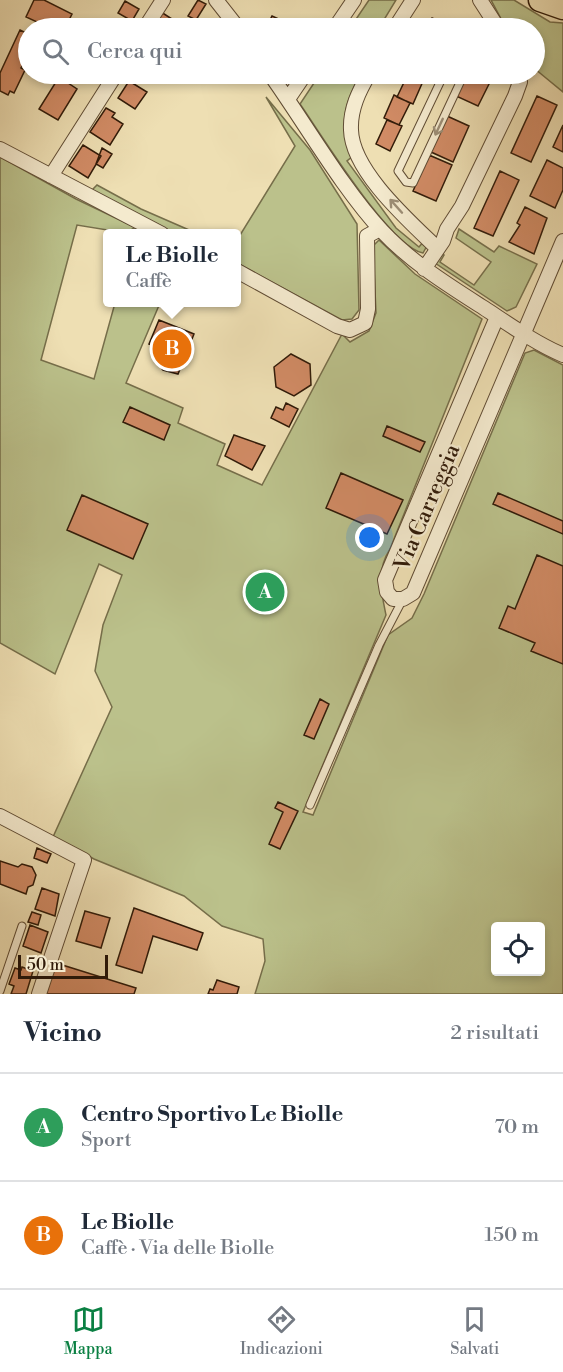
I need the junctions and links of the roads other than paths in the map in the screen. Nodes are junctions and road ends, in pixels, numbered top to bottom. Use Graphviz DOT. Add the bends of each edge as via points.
graph roads {
  1 [pos="163,0"];
  2 [pos="216,0"];
  3 [pos="354,0"];
  4 [pos="413,0"];
  5 [pos="480,0"];
  6 [pos="540,0"];
  7 [pos="563,8"];
  8 [pos="151,18"];
  9 [pos="230,18"];
  10 [pos="342,18"];
  11 [pos="401,18"];
  12 [pos="492,18"];
  13 [pos="110,84"];
  14 [pos="277,84"];
  15 [pos="298,84"];
  16 [pos="364,84"];
  17 [pos="439,84"];
  18 [pos="459,84"];
  19 [pos="519,84"];
  20 [pos="288,99"];
  21 [pos="0,149"];
  22 [pos="51,176"];
  23 [pos="152,229"];
  24 [pos="380,229"];
  25 [pos="563,241"];
  26 [pos="437,248"];
  27 [pos="424,269"];
  28 [pos="241,273"];
  29 [pos="497,316"];
  30 [pos="522,333"];
  31 [pos="563,355"];
  32 [pos="403,599"];
  33 [pos="310,805"];
  34 [pos="0,816"];
  35 [pos="22,926"];
  36 [pos="0,991"];
  37 [pos="39,994"];
  1 -- 8 [label="street"];
  2 -- 9 [label="street"];
  3 -- 10 [label="street"];
  4 -- 11 [label="street"];
  5 -- 12 [label="street"];
  6 -- 7 [label="highway"];
  13 -- 22 [label="street"];
  14 -- 20 [label="street"];
  15 -- 20 [label="street"];
  26 -- 16 [label="street, one-way" via="375,183 356,150 351,131 352,110"];
  18 -- 17 [label="lane, one-way" via="413,183 406,182 398,171"];
  19 -- 26 [label="street" via="462,206"];
  20 -- 24 [label="street"];
  21 -- 22 [label="street"];
  22 -- 23 [label="street"];
  24 -- 27 [label="street"];
  24 -- 28 [label="street" via="367,236 368,309 365,323 358,328 350,330 321,319"];
  25 -- 30 [label="street, Via Carreggia"];
  26 -- 27 [label="street"];
  27 -- 29 [label="street"];
  29 -- 30 [label="street"];
  29 -- 32 [label="street, Via Carreggia" via="385,580 393,599"];
  30 -- 31 [label="street"];
  30 -- 32 [label="street, Via Carreggia" via="413,593"];
  32 -- 33 [label="lane"];
  34 -- 37 [label="street" via="84,860"];
  35 -- 36 [label="lane"];
}
